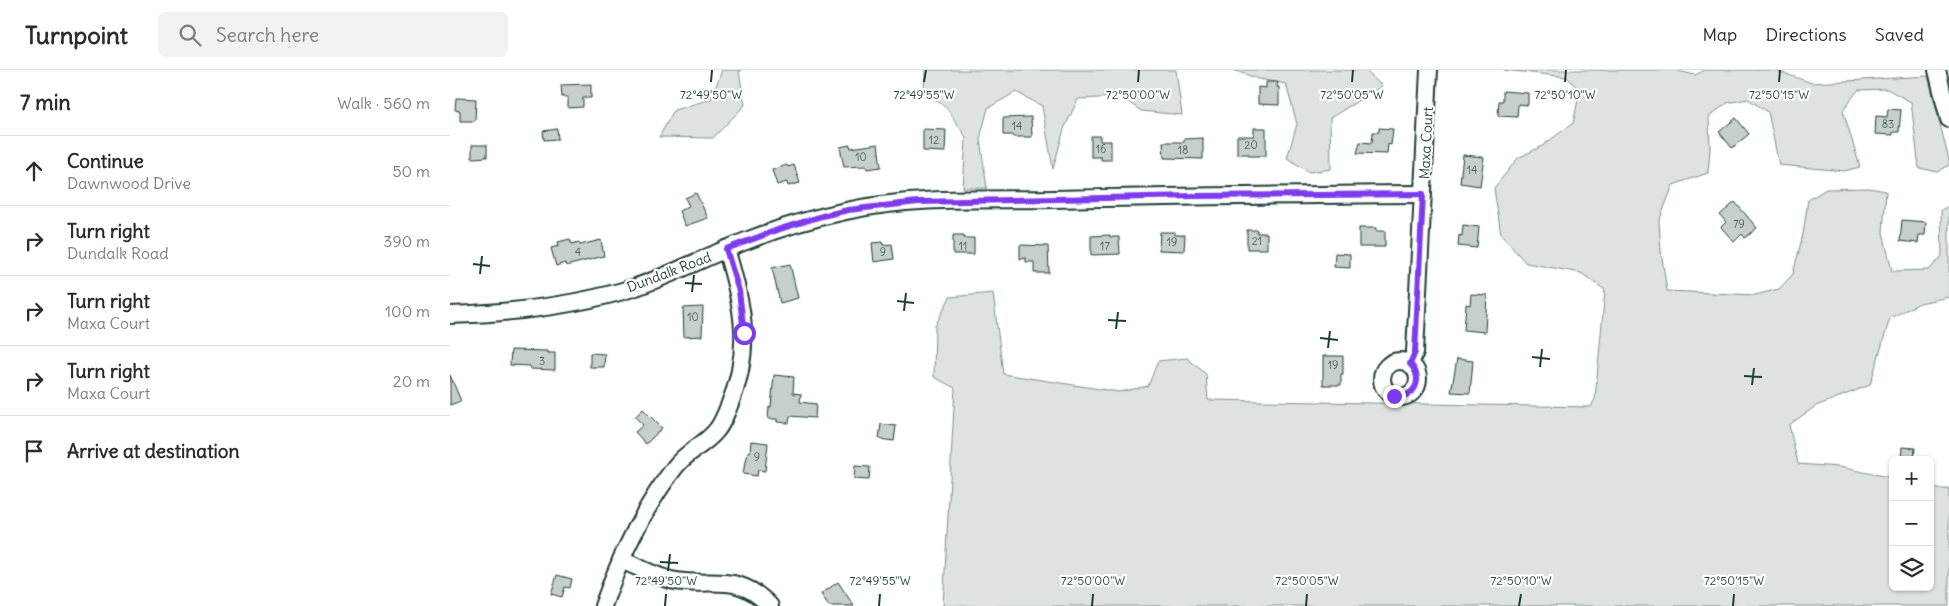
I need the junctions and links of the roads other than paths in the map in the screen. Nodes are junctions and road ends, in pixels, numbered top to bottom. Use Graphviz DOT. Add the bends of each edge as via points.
graph roads {
  1 [pos="1429,70"];
  2 [pos="1937,70"];
  3 [pos="1949,119"];
  4 [pos="1423,194"];
  5 [pos="726,249"];
  6 [pos="450,315"];
  7 [pos="1410,364"];
  8 [pos="621,560"];
  9 [pos="604,606"];
  10 [pos="770,606"];
  1 -- 4 [label="street, Maxa Court"];
  2 -- 3 [label="street"];
  4 -- 5 [label="street, Dundalk Road" via="918,202 840,212 787,226"];
  4 -- 7 [label="street, Maxa Court" via="1415,352"];
  5 -- 6 [label="street, Dundalk Road" via="676,272 602,296 525,311"];
  5 -- 8 [label="street" via="739,291 744,333 741,366 733,397 721,425 683,458 668,476"];
  8 -- 9 [label="street"];
  8 -- 10 [label="street" via="677,581 735,584 756,593"];
}
